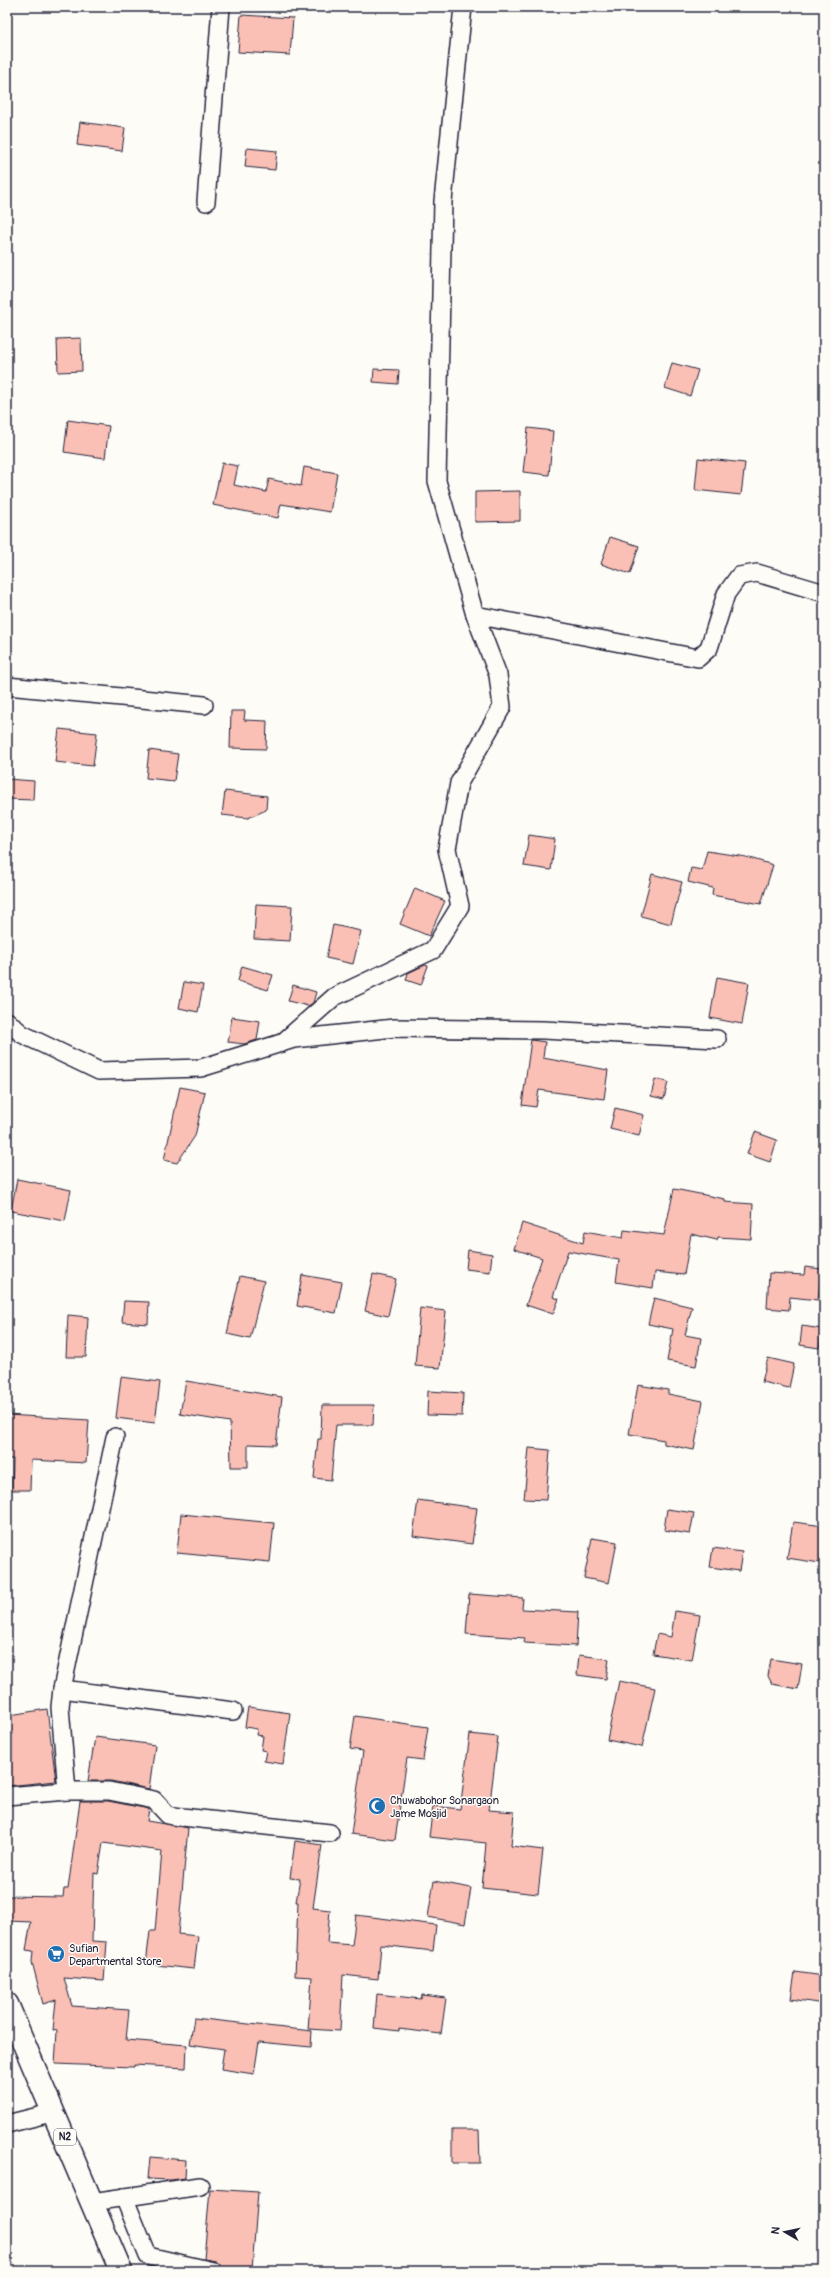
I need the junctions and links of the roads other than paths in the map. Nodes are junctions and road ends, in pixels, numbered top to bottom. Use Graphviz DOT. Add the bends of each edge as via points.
graph roads {
  1 [pos="221,7"];
  2 [pos="463,7"];
  3 [pos="206,202"];
  4 [pos="824,593"];
  5 [pos="475,615"];
  6 [pos="7,686"];
  7 [pos="204,705"];
  8 [pos="7,1021"];
  9 [pos="717,1039"];
  10 [pos="282,1043"];
  11 [pos="115,1437"];
  12 [pos="62,1689"];
  13 [pos="233,1711"];
  14 [pos="67,1791"];
  15 [pos="7,1796"];
  16 [pos="330,1833"];
  17 [pos="7,2004"];
  18 [pos="55,2112"];
  19 [pos="7,2124"];
  20 [pos="200,2186"];
  21 [pos="124,2197"];
  22 [pos="92,2202"];
  23 [pos="151,2264"];
  24 [pos="121,2271"];
  25 [pos="213,2271"];
  1 -- 3 [label="street"];
  2 -- 5 [label="street" via="443,202 437,481"];
  4 -- 5 [label="street" via="757,573 739,576 726,594 709,648 698,658"];
  5 -- 10 [label="street" via="498,675 502,707 459,783 447,849 460,906 433,950 334,997"];
  6 -- 7 [label="street"];
  8 -- 10 [label="street" via="22,1034 99,1071 201,1068"];
  9 -- 10 [label="street" via="543,1030 394,1028 294,1039"];
  11 -- 12 [label="street"];
  12 -- 13 [label="street"];
  12 -- 14 [label="street" via="60,1707"];
  14 -- 15 [label="street"];
  14 -- 16 [label="street" via="109,1791 154,1800 168,1815 173,1816"];
  17 -- 18 [label="highway, N2"];
  18 -- 19 [label="street"];
  18 -- 22 [label="highway, N2"];
  20 -- 21 [label="street"];
  21 -- 22 [label="street"];
  21 -- 23 [label="street"];
  22 -- 24 [label="highway, N2"];
  23 -- 25 [label="street"];
}
